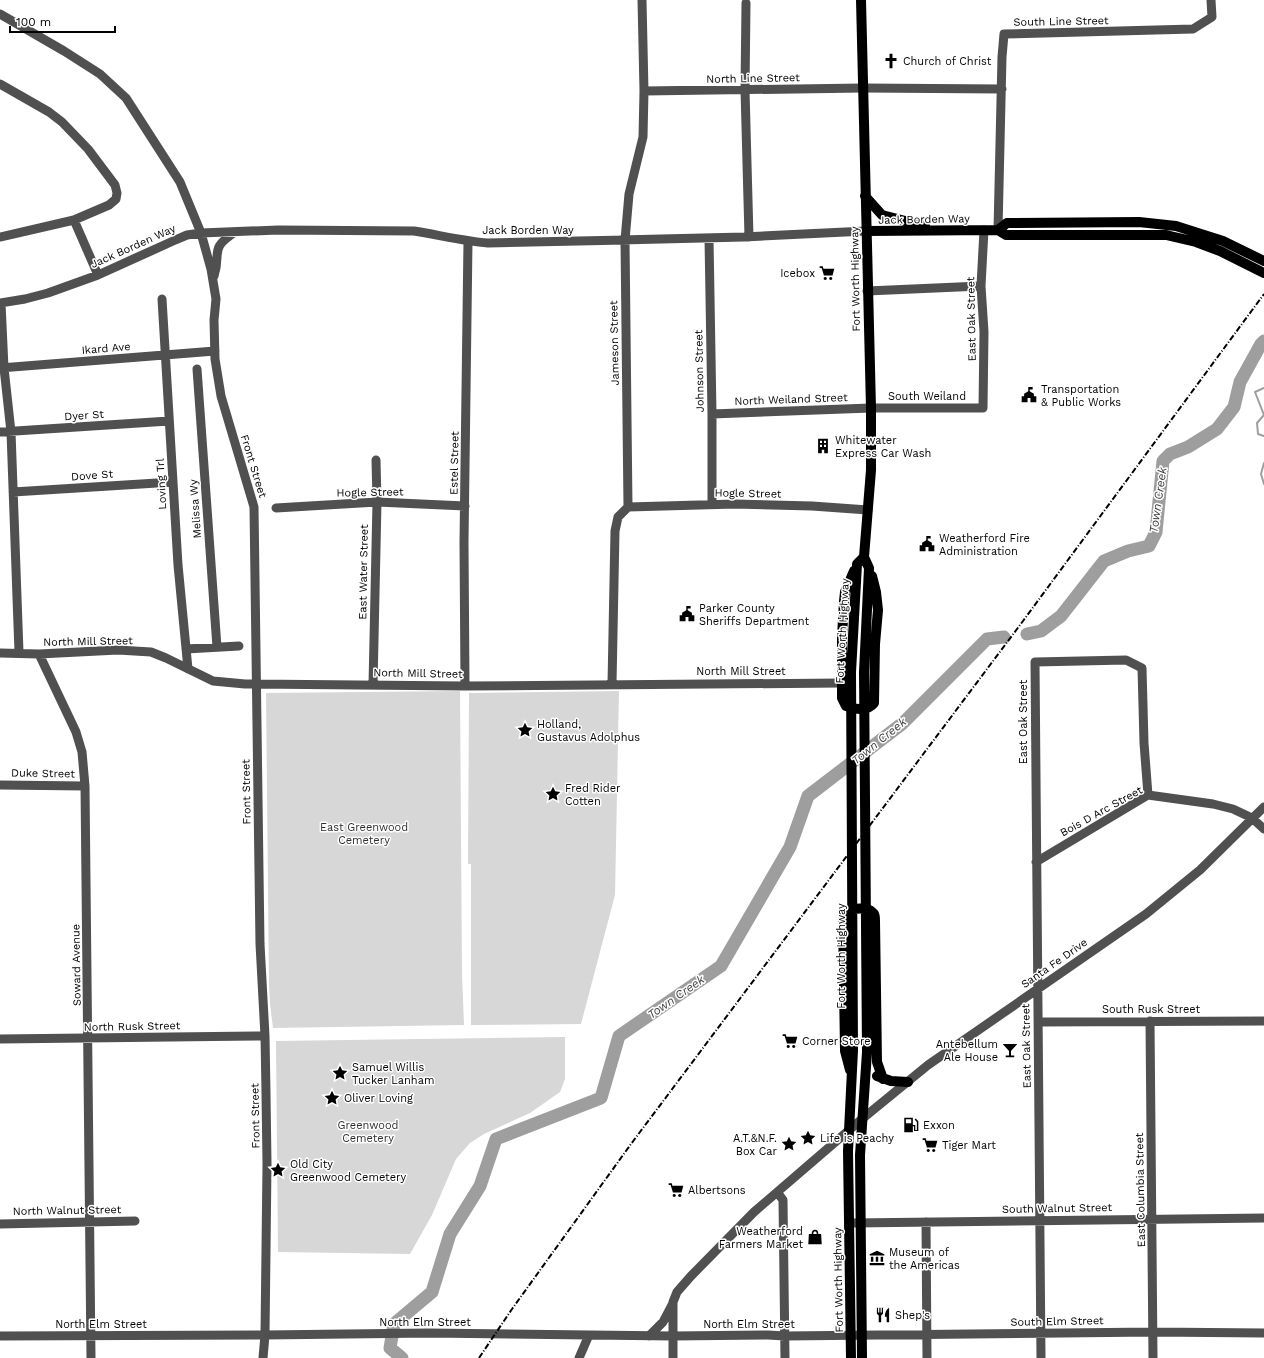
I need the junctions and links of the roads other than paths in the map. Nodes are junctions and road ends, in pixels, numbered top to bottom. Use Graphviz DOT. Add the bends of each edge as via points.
graph roads {
  1 [pos="642,0"];
  2 [pos="861,0"];
  3 [pos="1212,0"];
  4 [pos="746,3"];
  5 [pos="0,14"];
  6 [pos="0,84"];
  7 [pos="863,88"];
  8 [pos="1002,89"];
  9 [pos="745,90"];
  10 [pos="644,91"];
  11 [pos="865,196"];
  12 [pos="74,220"];
  13 [pos="940,230"];
  14 [pos="984,230"];
  15 [pos="998,230"];
  16 [pos="236,231"];
  17 [pos="866,231"];
  18 [pos="201,232"];
  19 [pos="0,237"];
  20 [pos="749,237"];
  21 [pos="709,238"];
  22 [pos="625,240"];
  23 [pos="468,241"];
  24 [pos="1264,261"];
  25 [pos="1264,273"];
  26 [pos="98,275"];
  27 [pos="213,282"];
  28 [pos="981,286"];
  29 [pos="867,291"];
  30 [pos="162,299"];
  31 [pos="0,303"];
  32 [pos="215,351"];
  33 [pos="165,355"];
  34 [pos="2,368"];
  35 [pos="197,369"];
  36 [pos="871,408"];
  37 [pos="982,408"];
  38 [pos="712,414"];
  39 [pos="169,420"];
  40 [pos="0,432"];
  41 [pos="11,432"];
  42 [pos="376,460"];
  43 [pos="173,482"];
  44 [pos="14,492"];
  45 [pos="377,502"];
  46 [pos="712,504"];
  47 [pos="465,506"];
  48 [pos="628,507"];
  49 [pos="276,508"];
  50 [pos="868,510"];
  51 [pos="861,560"];
  52 [pos="869,568"];
  53 [pos="239,646"];
  54 [pos="216,647"];
  55 [pos="186,649"];
  56 [pos="19,652"];
  57 [pos="0,653"];
  58 [pos="39,654"];
  59 [pos="188,669"];
  60 [pos="842,683"];
  61 [pos="256,684"];
  62 [pos="373,684"];
  63 [pos="612,684"];
  64 [pos="464,686"];
  65 [pos="0,785"];
  66 [pos="85,786"];
  67 [pos="1148,796"];
  68 [pos="1264,807"];
  69 [pos="1252,818"];
  70 [pos="1264,829"];
  71 [pos="1036,862"];
  72 [pos="1038,989"];
  73 [pos="1150,1021"];
  74 [pos="1264,1021"];
  75 [pos="1038,1022"];
  76 [pos="265,1036"];
  77 [pos="89,1038"];
  78 [pos="0,1039"];
  79 [pos="867,1052"];
  80 [pos="883,1079"];
  81 [pos="853,1080"];
  82 [pos="908,1082"];
  83 [pos="862,1119"];
  84 [pos="849,1130"];
  85 [pos="777,1192"];
  86 [pos="1264,1218"];
  87 [pos="1153,1219"];
  88 [pos="135,1220"];
  89 [pos="90,1221"];
  90 [pos="1040,1221"];
  91 [pos="926,1222"];
  92 [pos="850,1223"];
  93 [pos="860,1223"];
  94 [pos="0,1224"];
  95 [pos="673,1302"];
  96 [pos="1153,1332"];
  97 [pos="1041,1333"];
  98 [pos="1264,1333"];
  99 [pos="265,1335"];
  100 [pos="589,1335"];
  101 [pos="928,1335"];
  102 [pos="0,1336"];
  103 [pos="91,1336"];
  104 [pos="649,1336"];
  105 [pos="673,1336"];
  106 [pos="785,1336"];
  107 [pos="851,1336"];
  108 [pos="862,1336"];
  109 [pos="91,1358"];
  110 [pos="263,1358"];
  111 [pos="579,1358"];
  112 [pos="673,1358"];
  113 [pos="785,1358"];
  114 [pos="851,1358"];
  115 [pos="862,1358"];
  116 [pos="928,1358"];
  117 [pos="1041,1358"];
  118 [pos="1153,1358"];
  1 -- 10 [label="street, Jameson Street"];
  2 -- 7 [label="main road, Fort Worth Highway"];
  3 -- 8 [label="street, South Line Street" via="1212,17 1193,29 1004,34"];
  4 -- 9 [label="street"];
  5 -- 18 [label="street, Front Street" via="100,74 126,98 180,182"];
  6 -- 12 [label="street" via="62,122 88,149 115,185 116,199 109,205"];
  7 -- 8 [label="street"];
  7 -- 9 [label="street, North Line Street"];
  7 -- 11 [label="main road, Fort Worth Highway"];
  8 -- 15 [label="street"];
  9 -- 10 [label="street, North Line Street"];
  9 -- 20 [label="street"];
  10 -- 22 [label="street, Jameson Street" via="642,137 629,194"];
  11 -- 13 [label="main road" via="882,215"];
  11 -- 17 [label="main road, Fort Worth Highway"];
  12 -- 19 [label="street"];
  12 -- 26 [label="street"];
  13 -- 14 [label="main road, Jack Borden Way"];
  13 -- 17 [label="main road, Jack Borden Way"];
  14 -- 15 [label="main road, Jack Borden Way"];
  14 -- 28 [label="street, East Oak Street"];
  15 -- 24 [label="main road, Jack Borden Way" via="1007,223 1139,222 1176,226 1224,241"];
  15 -- 25 [label="main road, Jack Borden Way" via="1006,236 1166,235 1220,251"];
  16 -- 18 [label="street, Jack Borden Way"];
  16 -- 23 [label="street, Jack Borden Way" via="414,231"];
  16 -- 27 [label="street" via="223,240 218,248"];
  17 -- 20 [label="street, Jack Borden Way"];
  17 -- 29 [label="main road, Fort Worth Highway"];
  18 -- 26 [label="street, Jack Borden Way" via="172,241"];
  18 -- 27 [label="street, Front Street"];
  20 -- 21 [label="street, Jack Borden Way"];
  21 -- 22 [label="street, Jack Borden Way"];
  21 -- 38 [label="street, Johnson Street"];
  22 -- 23 [label="street, Jack Borden Way" via="507,243"];
  22 -- 48 [label="street, Jameson Street"];
  23 -- 47 [label="street, Estel Street"];
  26 -- 31 [label="street, Jack Borden Way" via="48,293"];
  27 -- 32 [label="street, Front Street" via="216,299"];
  28 -- 29 [label="street"];
  28 -- 37 [label="street, East Oak Street" via="984,332"];
  29 -- 36 [label="main road, Fort Worth Highway"];
  30 -- 33 [label="street, Loving Trl"];
  31 -- 34 [label="street"];
  32 -- 33 [label="street, Ikard Ave"];
  32 -- 61 [label="street, Front Street" via="221,396 254,507"];
  33 -- 34 [label="street, Ikard Ave"];
  33 -- 39 [label="street, Loving Trl"];
  34 -- 41 [label="street"];
  35 -- 54 [label="street, Melissa Wy"];
  36 -- 37 [label="street, South Weiland"];
  36 -- 38 [label="street, North Weiland Street"];
  36 -- 50 [label="main road, Fort Worth Highway"];
  38 -- 46 [label="street, Johnson Street"];
  39 -- 41 [label="street, Dyer St"];
  39 -- 43 [label="street, Loving Trl"];
  40 -- 41 [label="street, Dyer St"];
  41 -- 44 [label="street"];
  42 -- 45 [label="street, East Water Street"];
  43 -- 44 [label="street, Dove St"];
  43 -- 55 [label="street, Loving Trl"];
  44 -- 56 [label="street"];
  45 -- 47 [label="street, Hogle Street"];
  45 -- 49 [label="street, Hogle Street"];
  45 -- 62 [label="street, East Water Street"];
  46 -- 48 [label="street, Hogle Street"];
  46 -- 50 [label="street, Hogle Street"];
  47 -- 64 [label="street, Estel Street"];
  48 -- 63 [label="street" via="618,518 615,531"];
  50 -- 51 [label="main road, Fort Worth Highway"];
  51 -- 52 [label="main road, Fort Worth Highway"];
  51 -- 60 [label="main road" via="845,592"];
  51 -- 81 [label="main road, Fort Worth Highway" via="851,672"];
  52 -- 60 [label="main road" via="878,610 874,703 866,709 846,706 842,698"];
  52 -- 79 [label="main road, Fort Worth Highway" via="864,672"];
  53 -- 54 [label="street"];
  54 -- 55 [label="street"];
  55 -- 59 [label="street, Loving Trl"];
  56 -- 57 [label="street, North Mill Street"];
  56 -- 58 [label="street, North Mill Street"];
  58 -- 59 [label="street, North Mill Street" via="118,650 151,652"];
  58 -- 66 [label="street, Soward Avenue" via="76,732 82,752"];
  59 -- 61 [label="street, North Mill Street" via="213,681"];
  60 -- 63 [label="street, North Mill Street"];
  61 -- 62 [label="street, North Mill Street"];
  61 -- 76 [label="street, Front Street" via="260,944"];
  62 -- 64 [label="street, North Mill Street"];
  63 -- 64 [label="street, North Mill Street"];
  65 -- 66 [label="street, Duke Street"];
  66 -- 77 [label="street, Soward Avenue"];
  67 -- 69 [label="street, Bois D Arc Street" via="1213,804 1233,809"];
  67 -- 71 [label="street, Bois D Arc Street"];
  67 -- 71 [label="street, East Oak Street" via="1142,668 1126,660 1035,662"];
  68 -- 69 [label="street, Santa Fe Drive"];
  69 -- 70 [label="street, Bois D Arc Street"];
  69 -- 72 [label="street, Santa Fe Drive" via="1200,870 1168,897"];
  71 -- 72 [label="street, East Oak Street"];
  72 -- 75 [label="street, East Oak Street"];
  72 -- 82 [label="street, Santa Fe Drive" via="928,1065"];
  73 -- 74 [label="street, South Rusk Street"];
  73 -- 75 [label="street, South Rusk Street"];
  73 -- 87 [label="street, East Columbia Street"];
  75 -- 90 [label="street, East Oak Street"];
  76 -- 77 [label="street, North Rusk Street"];
  76 -- 99 [label="street, Front Street"];
  77 -- 78 [label="street, North Rusk Street"];
  77 -- 89 [label="street, Soward Avenue"];
  79 -- 80 [label="main road" via="874,1072"];
  79 -- 83 [label="main road, Fort Worth Highway"];
  80 -- 81 [label="main road" via="877,1062 874,914 867,909 852,909 844,914 843,919 845,1051"];
  80 -- 82 [label="main road"];
  81 -- 84 [label="main road, Fort Worth Highway"];
  82 -- 83 [label="street, Santa Fe Drive"];
  83 -- 84 [label="street, Santa Fe Drive"];
  83 -- 93 [label="main road, Fort Worth Highway"];
  84 -- 85 [label="street, Santa Fe Drive"];
  84 -- 92 [label="main road, Fort Worth Highway"];
  85 -- 95 [label="street, Santa Fe Drive" via="690,1276 676,1292"];
  85 -- 106 [label="street" via="783,1200"];
  86 -- 87 [label="street, South Walnut Street"];
  87 -- 90 [label="street, South Walnut Street"];
  87 -- 96 [label="street, East Columbia Street"];
  88 -- 89 [label="street, North Walnut Street"];
  89 -- 94 [label="street, North Walnut Street"];
  89 -- 103 [label="street, Soward Avenue"];
  90 -- 91 [label="street, South Walnut Street"];
  90 -- 97 [label="street, East Oak Street"];
  91 -- 93 [label="street, South Walnut Street"];
  91 -- 101 [label="street"];
  92 -- 93 [label="street, South Walnut Street"];
  92 -- 107 [label="main road, Fort Worth Highway"];
  93 -- 108 [label="main road, Fort Worth Highway"];
  95 -- 104 [label="street, Santa Fe Drive" via="662,1322"];
  95 -- 105 [label="street"];
  96 -- 97 [label="street, South Elm Street"];
  96 -- 98 [label="street, South Elm Street"];
  96 -- 118 [label="street, East Columbia Street"];
  97 -- 101 [label="street, South Elm Street"];
  97 -- 117 [label="street, East Oak Street"];
  99 -- 100 [label="street, North Elm Street"];
  99 -- 103 [label="street, North Elm Street"];
  99 -- 110 [label="street, Front Street"];
  100 -- 104 [label="street, North Elm Street"];
  100 -- 111 [label="street"];
  101 -- 108 [label="street, South Elm Street"];
  101 -- 116 [label="street"];
  102 -- 103 [label="street, North Elm Street"];
  103 -- 109 [label="street, Soward Avenue"];
  104 -- 105 [label="street, North Elm Street"];
  105 -- 106 [label="street, North Elm Street"];
  105 -- 112 [label="street"];
  106 -- 107 [label="street, North Elm Street"];
  106 -- 113 [label="street"];
  107 -- 108 [label="street, South Elm Street"];
  107 -- 114 [label="main road, Fort Worth Highway"];
  108 -- 115 [label="main road, Fort Worth Highway"];
}
